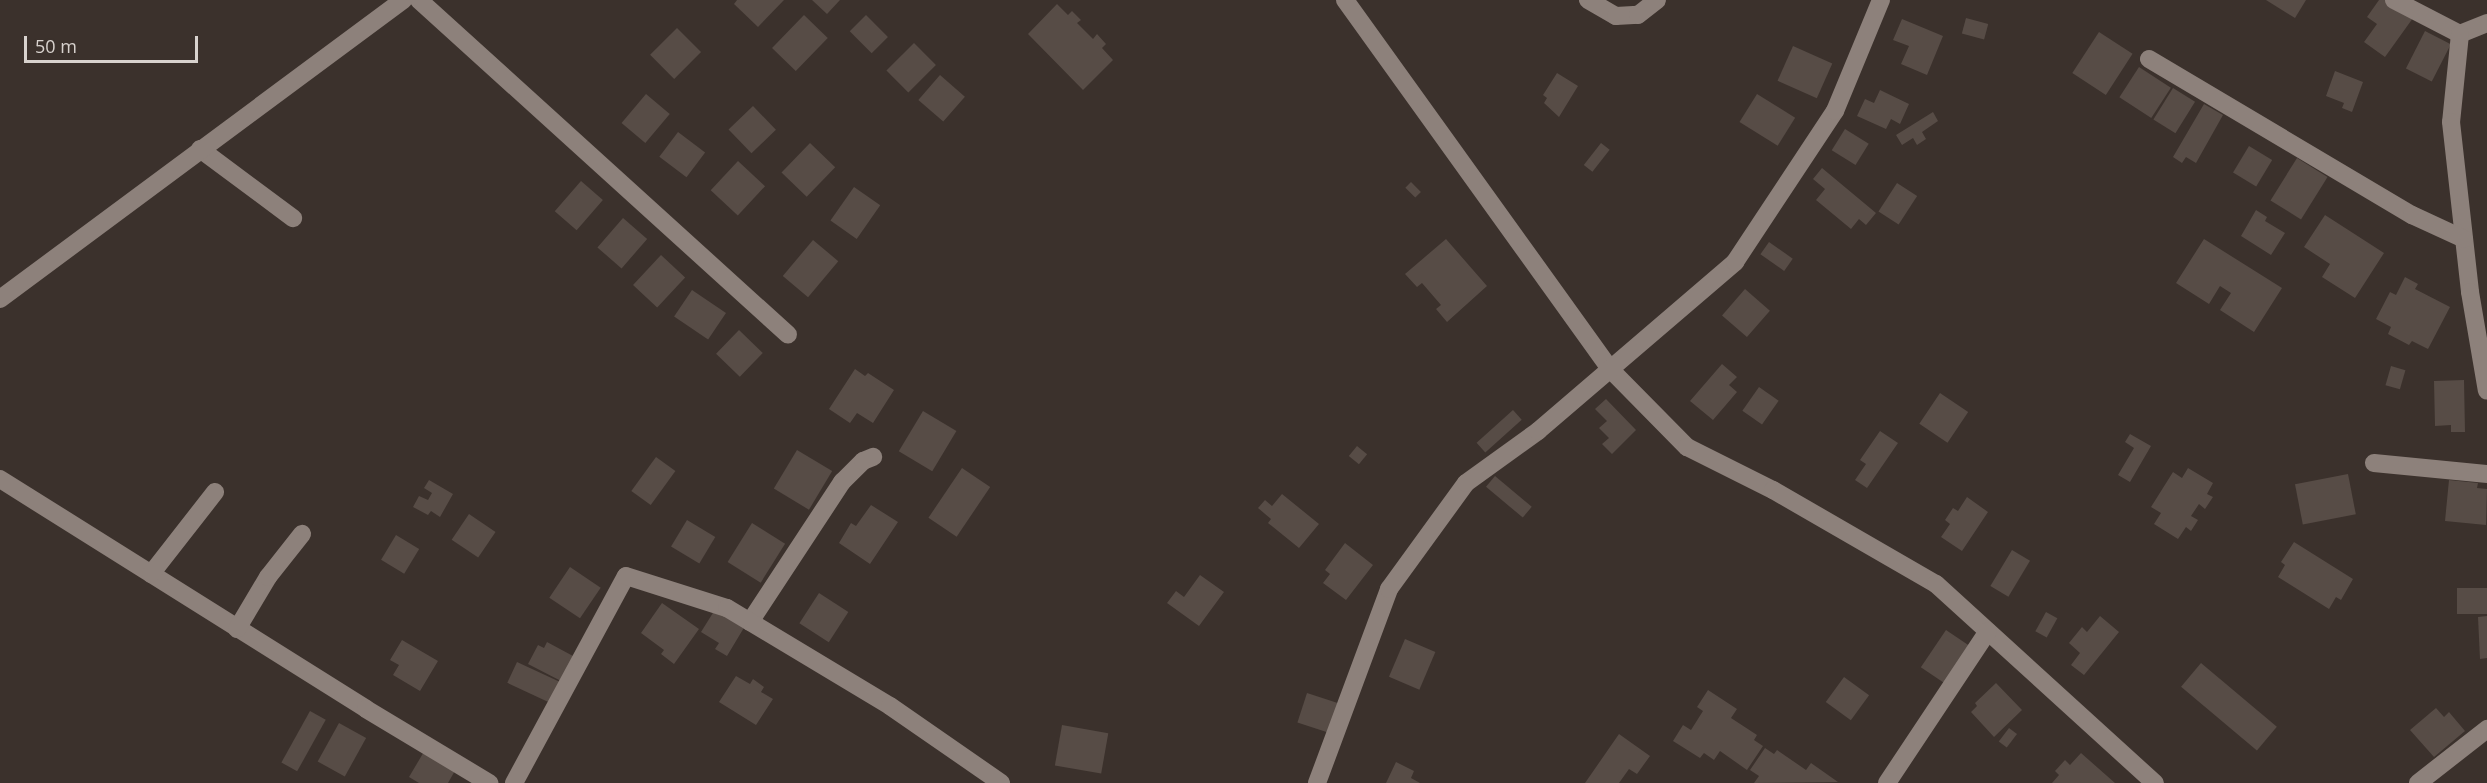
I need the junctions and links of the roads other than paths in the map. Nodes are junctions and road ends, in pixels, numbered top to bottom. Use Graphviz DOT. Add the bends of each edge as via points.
graph roads {
  1 [pos="403,0"];
  2 [pos="419,0"];
  3 [pos="1345,0"];
  4 [pos="1588,0"];
  5 [pos="1657,0"];
  6 [pos="1881,0"];
  7 [pos="2394,0"];
  8 [pos="2487,23"];
  9 [pos="2460,34"];
  10 [pos="2149,59"];
  11 [pos="200,149"];
  12 [pos="294,218"];
  13 [pos="2464,239"];
  14 [pos="0,299"];
  15 [pos="788,335"];
  16 [pos="1610,369"];
  17 [pos="2487,391"];
  18 [pos="873,457"];
  19 [pos="2374,464"];
  20 [pos="2487,474"];
  21 [pos="0,479"];
  22 [pos="215,492"];
  23 [pos="302,534"];
  24 [pos="151,574"];
  25 [pos="750,622"];
  26 [pos="237,629"];
  27 [pos="1988,631"];
  28 [pos="2487,729"];
  29 [pos="489,783"];
  30 [pos="514,783"];
  31 [pos="1001,783"];
  32 [pos="1317,783"];
  33 [pos="1887,783"];
  34 [pos="2155,783"];
  35 [pos="2418,783"];
  1 -- 11 [label="street"];
  2 -- 15 [label="street"];
  3 -- 16 [label="street"];
  4 -- 5 [label="street" via="1616,16 1638,15"];
  6 -- 16 [label="street" via="1835,111 1735,262"];
  7 -- 9 [label="street"];
  8 -- 9 [label="street"];
  9 -- 13 [label="street" via="2451,122"];
  10 -- 13 [label="street" via="2412,215"];
  11 -- 12 [label="street"];
  11 -- 14 [label="street"];
  13 -- 17 [label="street"];
  16 -- 27 [label="street" via="1687,447 1773,490 1936,584"];
  16 -- 32 [label="street" via="1538,431 1466,483 1389,589"];
  18 -- 25 [label="street" via="863,461 842,482"];
  19 -- 20 [label="street"];
  21 -- 24 [label="street"];
  22 -- 24 [label="street"];
  23 -- 26 [label="street" via="268,577"];
  24 -- 26 [label="street"];
  25 -- 30 [label="street" via="727,608 626,576"];
  25 -- 31 [label="street" via="890,706"];
  26 -- 29 [label="street"];
  27 -- 33 [label="street"];
  27 -- 34 [label="street"];
  28 -- 35 [label="street"];
}
